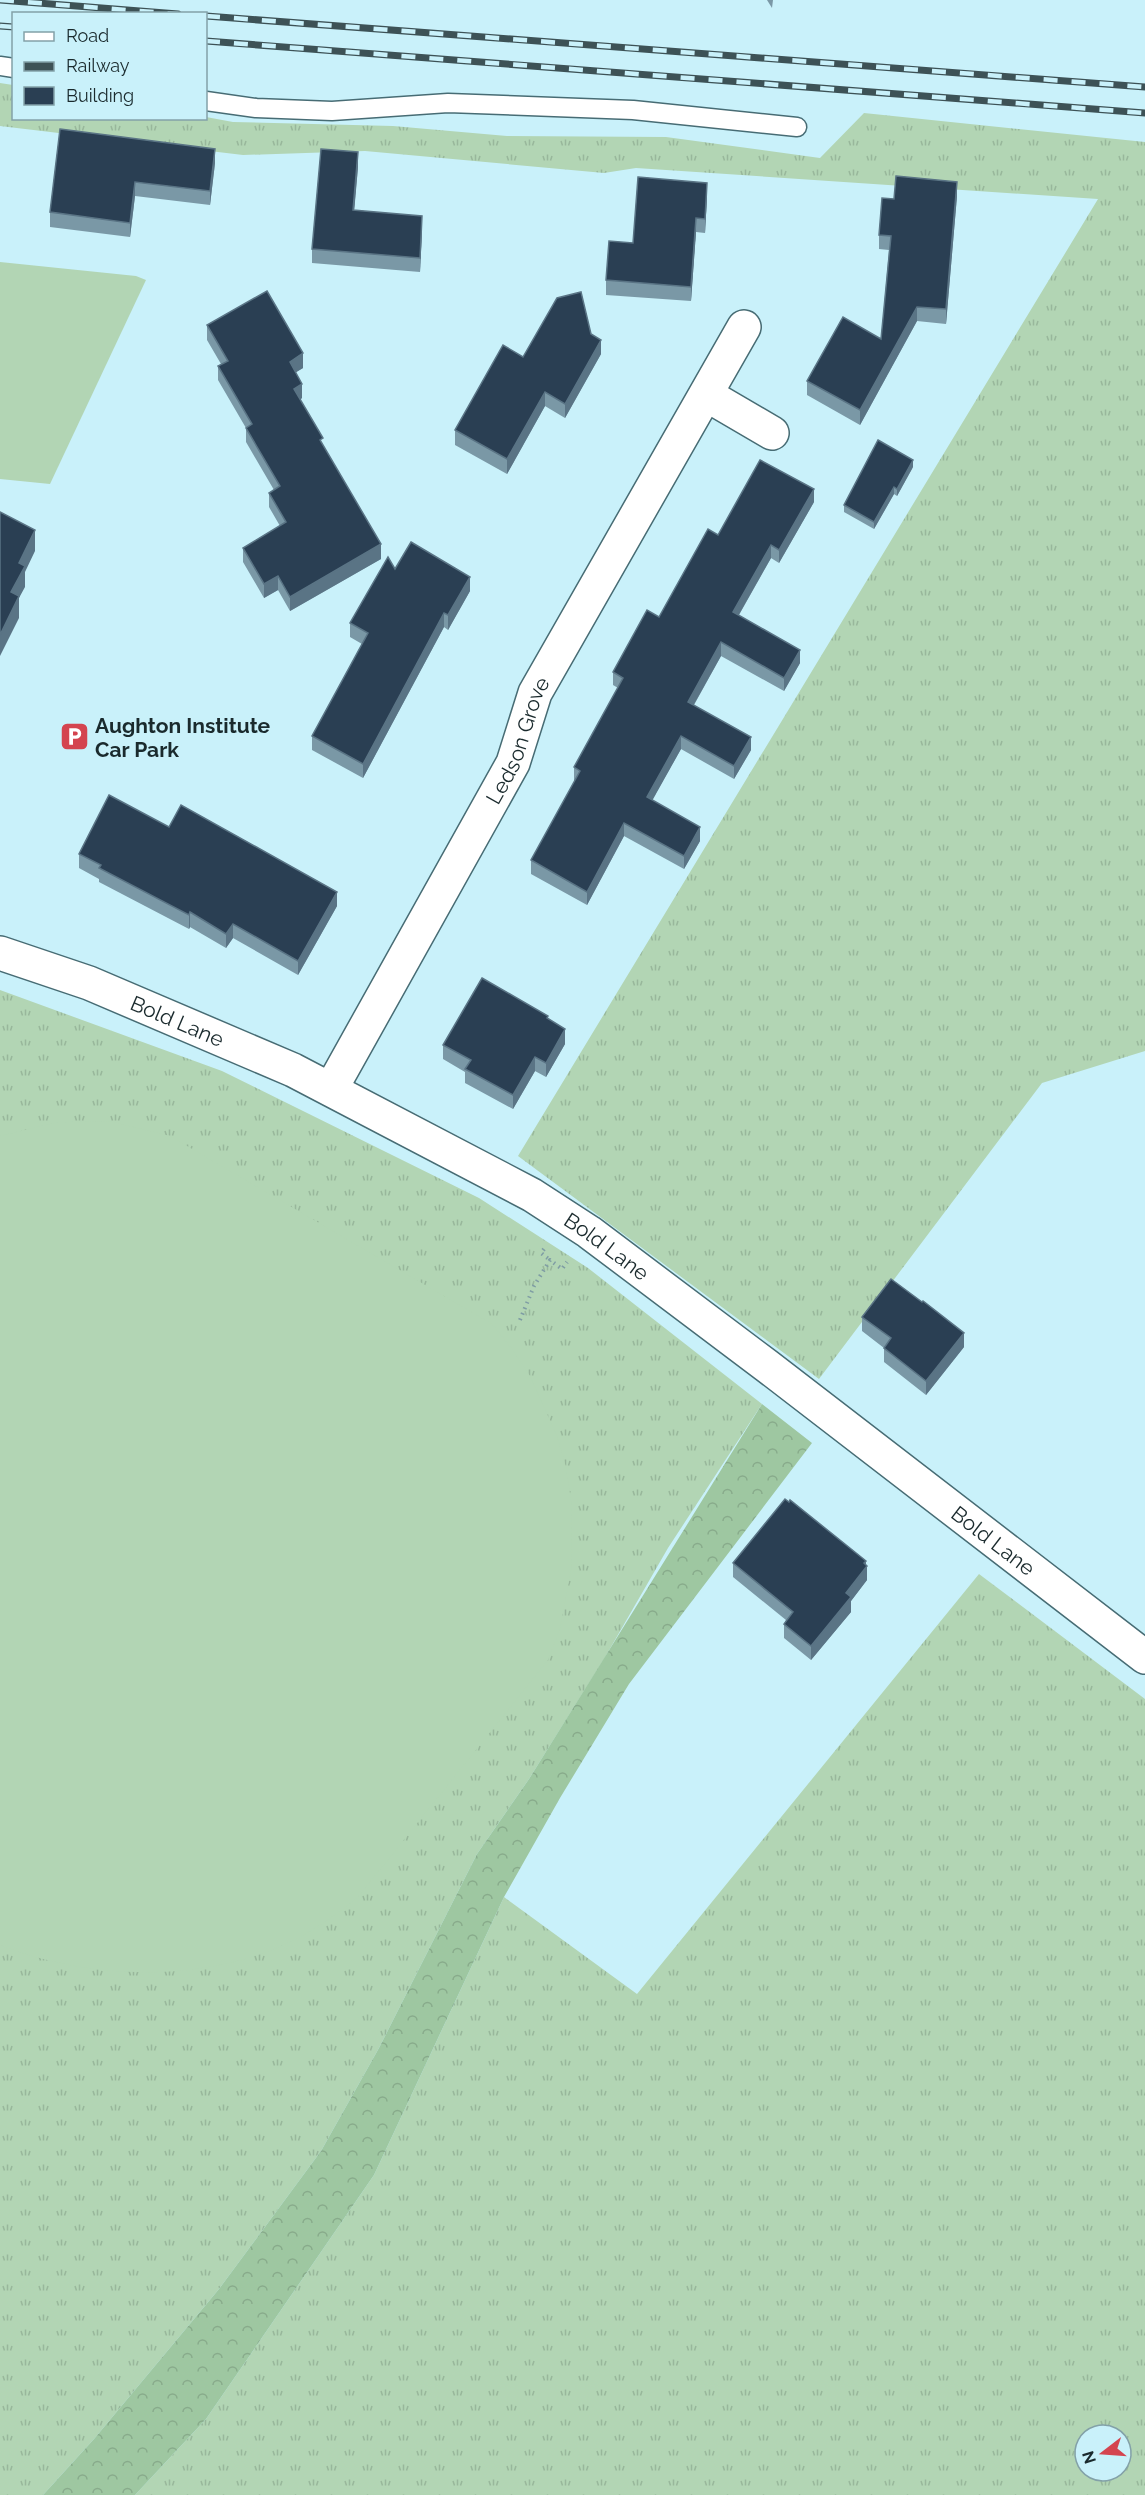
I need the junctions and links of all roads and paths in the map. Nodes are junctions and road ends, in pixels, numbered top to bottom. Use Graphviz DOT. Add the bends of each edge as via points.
graph roads {
  1 [pos="207,101"];
  2 [pos="797,128"];
  3 [pos="744,327"];
  4 [pos="707,395"];
  5 [pos="772,433"];
  6 [pos="0,953"];
  7 [pos="331,1089"];
  8 [pos="589,1232"];
  9 [pos="520,1320"];
  10 [pos="1145,1657"];
  1 -- 2 [label="lane" via="332,111 448,103 633,110"];
  3 -- 4 [label="street, Ledson Grove"];
  4 -- 5 [label="street"];
  4 -- 7 [label="street, Ledson Grove" via="535,693 513,763"];
  6 -- 7 [label="street, Bold Lane" via="89,983"];
  7 -- 8 [label="street, Bold Lane" via="504,1178"];
  8 -- 9 [label="path" via="562,1269 550,1260"];
  8 -- 10 [label="street, Bold Lane"];
}
